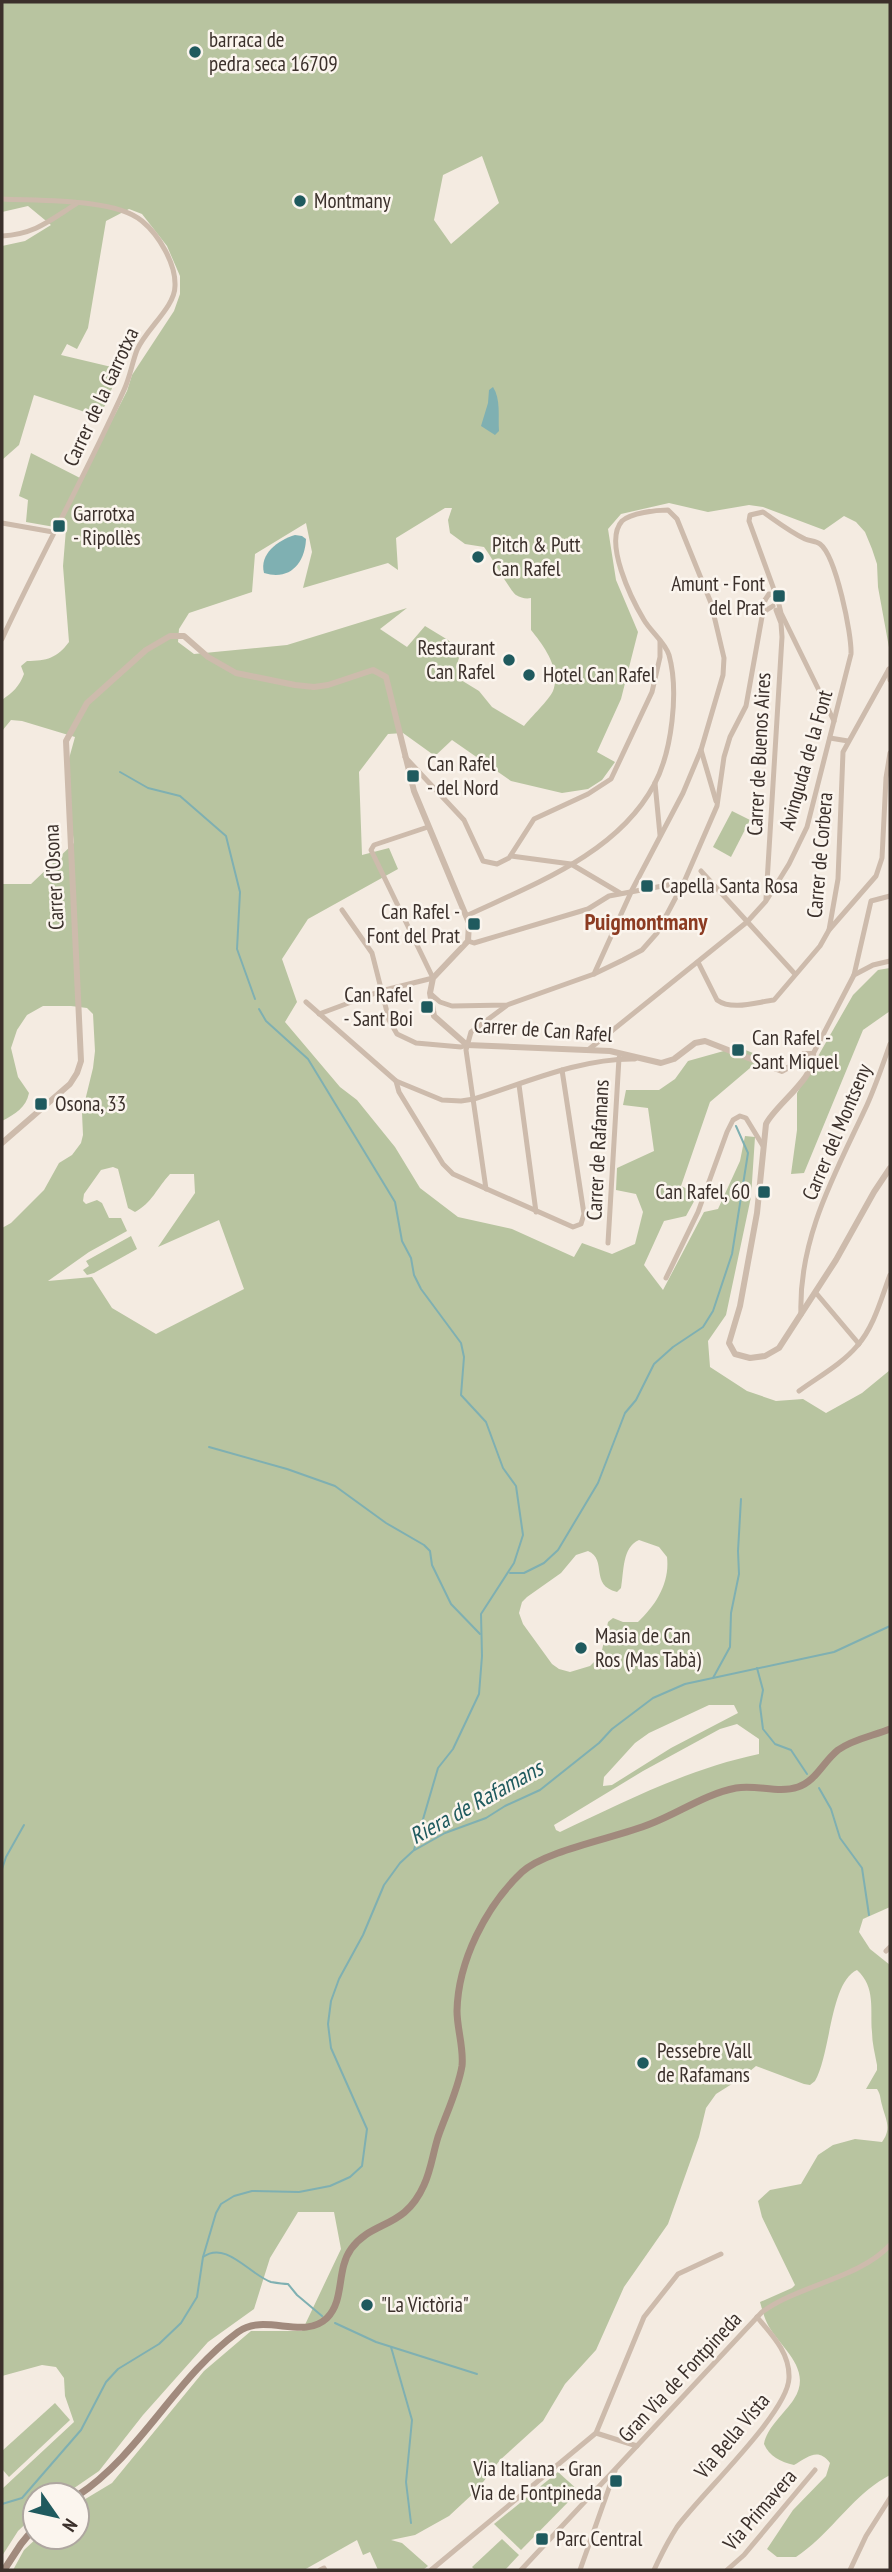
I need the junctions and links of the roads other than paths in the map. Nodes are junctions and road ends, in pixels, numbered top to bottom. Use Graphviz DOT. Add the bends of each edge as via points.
graph roads {
  1 [pos="2,199"];
  2 [pos="76,204"];
  3 [pos="2,236"];
  4 [pos="2,523"];
  5 [pos="53,532"];
  6 [pos="773,604"];
  7 [pos="2,639"];
  8 [pos="660,641"];
  9 [pos="890,669"];
  10 [pos="890,680"];
  11 [pos="834,721"];
  12 [pos="830,738"];
  13 [pos="848,741"];
  14 [pos="701,750"];
  15 [pos="890,753"];
  16 [pos="404,755"];
  17 [pos="656,783"];
  18 [pos="717,804"];
  19 [pos="428,827"];
  20 [pos="660,838"];
  21 [pos="510,856"];
  22 [pos="571,864"];
  23 [pos="701,872"];
  24 [pos="684,882"];
  25 [pos="632,890"];
  26 [pos="620,893"];
  27 [pos="890,896"];
  28 [pos="766,901"];
  29 [pos="871,901"];
  30 [pos="855,903"];
  31 [pos="342,910"];
  32 [pos="466,916"];
  33 [pos="747,922"];
  34 [pos="829,930"];
  35 [pos="468,942"];
  36 [pos="890,961"];
  37 [pos="698,962"];
  38 [pos="594,974"];
  39 [pos="795,974"];
  40 [pos="854,975"];
  41 [pos="433,978"];
  42 [pos="381,991"];
  43 [pos="430,993"];
  44 [pos="306,1002"];
  45 [pos="507,1005"];
  46 [pos="320,1014"];
  47 [pos="890,1044"];
  48 [pos="467,1045"];
  49 [pos="588,1051"];
  50 [pos="813,1054"];
  51 [pos="619,1059"];
  52 [pos="638,1059"];
  53 [pos="562,1070"];
  54 [pos="396,1081"];
  55 [pos="519,1085"];
  56 [pos="474,1099"];
  57 [pos="2,1143"];
  58 [pos="764,1149"];
  59 [pos="890,1168"];
  60 [pos="486,1189"];
  61 [pos="536,1212"];
  62 [pos="608,1243"];
  63 [pos="890,1275"];
  64 [pos="666,1278"];
  65 [pos="816,1293"];
  66 [pos="801,1315"];
  67 [pos="859,1344"];
  68 [pos="799,1391"];
  69 [pos="890,1729"];
  70 [pos="890,2245"];
  71 [pos="721,2254"];
  72 [pos="757,2317"];
  73 [pos="596,2433"];
  74 [pos="636,2446"];
  75 [pos="615,2469"];
  76 [pos="815,2470"];
  77 [pos="91,2486"];
  78 [pos="890,2498"];
  79 [pos="21,2546"];
  80 [pos="4,2570"];
  81 [pos="431,2570"];
  82 [pos="521,2570"];
  83 [pos="580,2570"];
  84 [pos="654,2570"];
  85 [pos="727,2570"];
  86 [pos="850,2570"];
  1 -- 2 [label="street, Carrer de la Garrotxa"];
  2 -- 3 [label="street" via="34,230"];
  2 -- 5 [label="street, Carrer de la Garrotxa" via="115,208 143,222 163,248 176,286 137,349 118,402"];
  4 -- 5 [label="street"];
  5 -- 7 [label="street"];
  6 -- 11 [label="street"];
  6 -- 11 [label="street, Avinguda de la Font" via="771,582 749,522 756,512 818,542 832,562 852,640"];
  6 -- 18 [label="street" via="762,613 746,706 724,757"];
  6 -- 28 [label="street, Carrer de Buenos Aires" via="782,637"];
  8 -- 14 [label="street" via="623,580 616,533 628,517 664,509 677,519 692,555 711,603 724,658"];
  8 -- 17 [label="street" via="668,652 672,708 670,741"];
  8 -- 21 [label="street" via="652,692 611,779 534,819"];
  9 -- 10 [label="street"];
  9 -- 13 [label="street, Carrer de Corbera"];
  11 -- 12 [label="street, Avinguda de la Font"];
  12 -- 13 [label="street"];
  12 -- 28 [label="street, Avinguda de la Font" via="807,827"];
  13 -- 34 [label="street, Carrer de Corbera" via="843,752 838,879"];
  14 -- 18 [label="street"];
  14 -- 20 [label="street"];
  15 -- 30 [label="street" via="882,858 876,876"];
  16 -- 19 [label="street"];
  16 -- 21 [label="street" via="464,821 483,861 497,864"];
  16 -- 57 [label="street, Carrer d'Osona" via="382,674 373,670 328,685 295,685 247,676 208,657 184,636 170,636 146,650 87,703 66,741 81,1061 65,1089"];
  17 -- 20 [label="street"];
  17 -- 22 [label="street" via="618,832"];
  18 -- 24 [label="street"];
  19 -- 32 [label="street"];
  19 -- 41 [label="street" via="374,845 372,850"];
  20 -- 25 [label="street"];
  21 -- 22 [label="street"];
  22 -- 26 [label="street"];
  22 -- 32 [label="street"];
  23 -- 33 [label="street"];
  24 -- 25 [label="street"];
  24 -- 38 [label="street" via="657,933 642,950"];
  25 -- 26 [label="street"];
  25 -- 38 [label="street"];
  26 -- 35 [label="street" via="576,913"];
  27 -- 29 [label="street"];
  28 -- 33 [label="street, Avinguda de la Font"];
  29 -- 30 [label="street"];
  29 -- 40 [label="street"];
  30 -- 34 [label="street"];
  31 -- 42 [label="street" via="372,953"];
  32 -- 35 [label="street"];
  33 -- 37 [label="street, Avinguda de la Font"];
  33 -- 39 [label="street"];
  34 -- 39 [label="street"];
  35 -- 41 [label="street"];
  36 -- 40 [label="street"];
  37 -- 39 [label="street" via="717,1000 731,1005 774,1000"];
  37 -- 49 [label="street, Avinguda de la Font"];
  38 -- 45 [label="street"];
  40 -- 50 [label="street"];
  41 -- 42 [label="street"];
  41 -- 43 [label="street"];
  42 -- 46 [label="street"];
  42 -- 48 [label="street" via="389,1020 404,1039"];
  43 -- 45 [label="street" via="452,1006"];
  43 -- 48 [label="street, Carrer de Can Rafel" via="435,1016"];
  44 -- 46 [label="street"];
  45 -- 48 [label="street" via="471,1032"];
  46 -- 54 [label="street"];
  47 -- 66 [label="street, Carrer del Montseny" via="825,1193 802,1274"];
  48 -- 49 [label="street, Carrer de Can Rafel"];
  48 -- 56 [label="street"];
  49 -- 52 [label="street, Carrer de Can Rafel" via="620,1052"];
  50 -- 52 [label="street, Carrer de Can Rafel" via="806,1053 782,1071 705,1041 666,1062"];
  50 -- 58 [label="street" via="803,1077 769,1118"];
  51 -- 52 [label="street"];
  51 -- 53 [label="street"];
  51 -- 62 [label="street, Carrer de Rafamans"];
  53 -- 55 [label="street"];
  53 -- 61 [label="street, Carrer de Rafamans" via="584,1214 581,1224 573,1227"];
  54 -- 56 [label="street" via="442,1100"];
  54 -- 60 [label="street, Carrer de Rafamans" via="443,1164 453,1174"];
  55 -- 56 [label="street"];
  55 -- 61 [label="street"];
  56 -- 60 [label="street"];
  58 -- 64 [label="street" via="746,1118 740,1115 733,1120 698,1212"];
  58 -- 66 [label="street" via="757,1213 731,1349 750,1358 772,1353 785,1342"];
  59 -- 65 [label="street"];
  60 -- 61 [label="street, Carrer de Rafamans"];
  63 -- 67 [label="street"];
  65 -- 66 [label="street"];
  65 -- 67 [label="street"];
  67 -- 68 [label="street"];
  69 -- 77 [label="main road" via="842,1747 798,1787 751,1786 725,1791 649,1824 543,1859 523,1871 488,1917 465,1965 457,2015 461,2068 428,2176 414,2204 352,2247 343,2264 337,2300 324,2320 308,2327 261,2323 238,2332 182,2385 108,2473"];
  70 -- 72 [label="street, Gran Via de Fontpineda" via="870,2262 782,2300"];
  71 -- 73 [label="street" via="678,2274 644,2317"];
  72 -- 74 [label="street, Gran Via de Fontpineda"];
  72 -- 84 [label="street, Via Bella Vista" via="786,2359 789,2379 785,2396 678,2526"];
  73 -- 74 [label="street"];
  73 -- 81 [label="street"];
  74 -- 75 [label="street, Gran Via de Fontpineda"];
  75 -- 82 [label="street, Gran Via de Fontpineda"];
  75 -- 83 [label="street"];
  76 -- 85 [label="street, Via Primavera"];
  78 -- 86 [label="street"];
  79 -- 80 [label="main road"];
}
